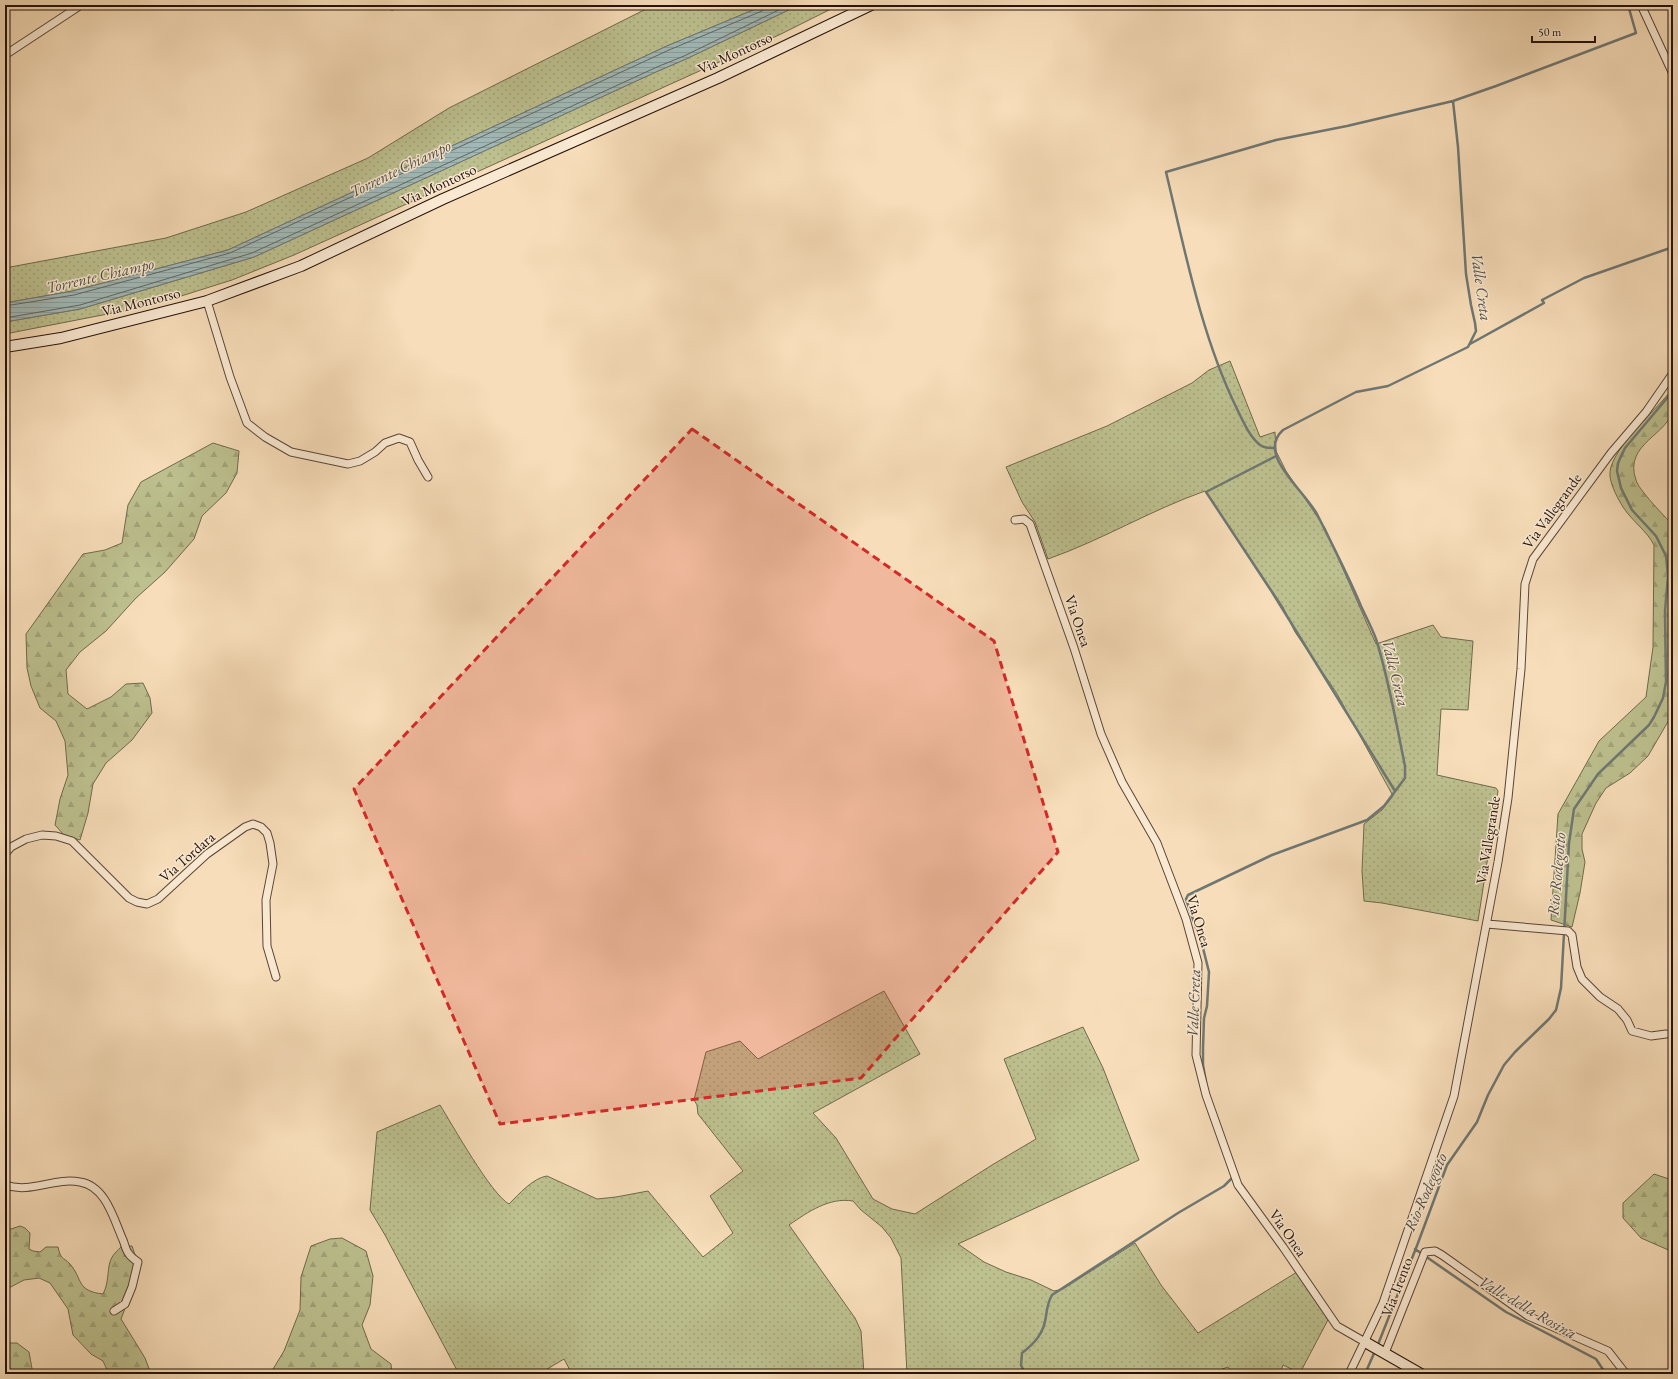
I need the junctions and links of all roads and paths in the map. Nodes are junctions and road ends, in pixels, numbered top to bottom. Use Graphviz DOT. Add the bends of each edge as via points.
graph roads {
  1 [pos="81,5"];
  2 [pos="871,5"];
  3 [pos="1641,5"];
  4 [pos="5,55"];
  5 [pos="1673,74"];
  6 [pos="207,301"];
  7 [pos="5,347"];
  8 [pos="1673,373"];
  9 [pos="428,477"];
  10 [pos="1015,520"];
  11 [pos="5,854"];
  12 [pos="1487,924"];
  13 [pos="276,977"];
  14 [pos="1666,1034"];
  15 [pos="5,1185"];
  16 [pos="114,1310"];
  17 [pos="1368,1343"];
  18 [pos="1383,1352"];
  19 [pos="1349,1374"];
  20 [pos="1421,1374"];
  21 [pos="1626,1374"];
  1 -- 4 [label="street"];
  2 -- 6 [label="main road, Via Montorso" via="718,78 450,195 301,266"];
  3 -- 5 [label="street"];
  6 -- 7 [label="main road, Via Montorso" via="62,338"];
  6 -- 9 [label="street" via="247,424 291,452 348,464 360,461 385,443 399,438 410,442"];
  8 -- 12 [label="street, Via Vallegrande" via="1533,559 1525,584 1521,669 1508,798"];
  10 -- 17 [label="street, Via Onea" via="1024,518 1030,524 1102,734 1122,782 1157,843 1186,919 1198,963 1196,1055 1206,1095 1238,1185 1337,1326"];
  11 -- 13 [label="street, Via Tordara" via="11,847 42,835 72,841 129,898 147,904 158,899 207,854 245,827 253,824 261,827 267,833 273,864 266,900 267,946"];
  12 -- 14 [label="street" via="1568,931 1572,935 1577,967 1582,979 1600,997 1618,1008 1632,1031 1651,1036"];
  12 -- 17 [label="street, Via Vallegrande" via="1454,1096"];
  15 -- 16 [label="street" via="14,1188 31,1187 68,1180 85,1182 98,1190 109,1206 128,1254 138,1262 125,1304"];
  17 -- 18 [label="main road"];
  17 -- 19 [label="street, Via Vallegrande"];
  18 -- 20 [label="main road"];
  18 -- 21 [label="street, Via Trento" via="1423,1256 1435,1251 1528,1316 1608,1352"];
}
